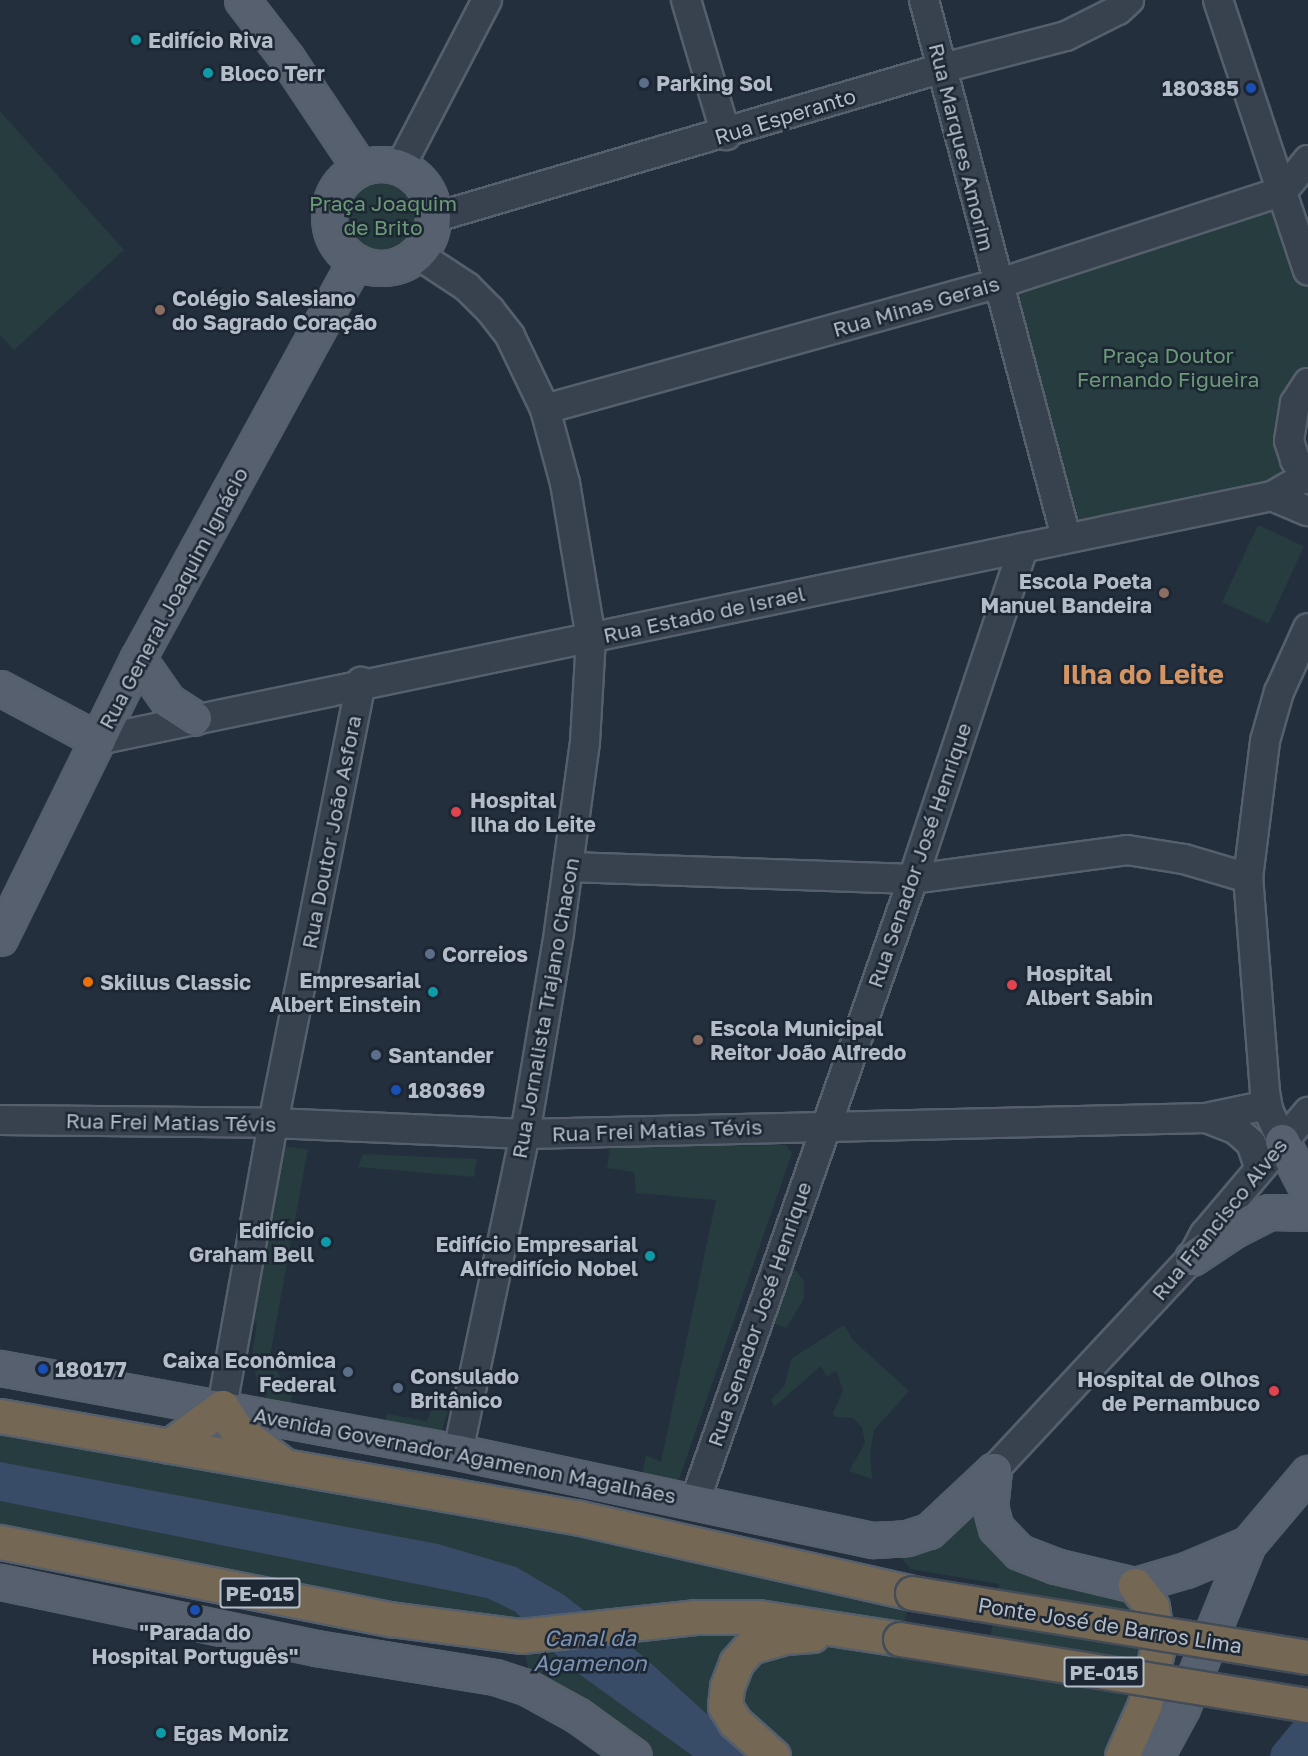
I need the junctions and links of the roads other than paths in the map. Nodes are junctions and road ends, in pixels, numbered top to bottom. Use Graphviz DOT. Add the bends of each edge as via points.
graph roads {
  1 [pos="242,0"];
  2 [pos="488,0"];
  3 [pos="686,0"];
  4 [pos="924,0"];
  5 [pos="1129,0"];
  6 [pos="1218,0"];
  7 [pos="943,68"];
  8 [pos="726,135"];
  9 [pos="1308,160"];
  10 [pos="400,167"];
  11 [pos="360,168"];
  12 [pos="1284,191"];
  13 [pos="434,218"];
  14 [pos="417,254"];
  15 [pos="355,261"];
  16 [pos="1308,270"];
  17 [pos="997,284"];
  18 [pos="1308,383"];
  19 [pos="545,409"];
  20 [pos="1307,478"];
  21 [pos="1272,496"];
  22 [pos="1308,511"];
  23 [pos="1066,537"];
  24 [pos="1023,548"];
  25 [pos="1308,628"];
  26 [pos="591,638"];
  27 [pos="138,658"];
  28 [pos="362,682"];
  29 [pos="0,688"];
  30 [pos="194,717"];
  31 [pos="98,740"];
  32 [pos="570,867"];
  33 [pos="1248,878"];
  34 [pos="913,879"];
  35 [pos="0,938"];
  36 [pos="1267,1105"];
  37 [pos="1308,1112"];
  38 [pos="1206,1118"];
  39 [pos="0,1120"];
  40 [pos="273,1123"];
  41 [pos="824,1126"];
  42 [pos="525,1134"];
  43 [pos="1282,1141"];
  44 [pos="1259,1166"];
  45 [pos="1308,1193"];
  46 [pos="1192,1258"];
  47 [pos="0,1368"];
  48 [pos="222,1407"];
  49 [pos="0,1416"];
  50 [pos="169,1446"];
  51 [pos="458,1452"];
  52 [pos="288,1467"];
  53 [pos="994,1470"];
  54 [pos="1308,1473"];
  55 [pos="695,1501"];
  56 [pos="929,1531"];
  57 [pos="0,1542"];
  58 [pos="1248,1544"];
  59 [pos="0,1582"];
  60 [pos="1135,1585"];
  61 [pos="912,1593"];
  62 [pos="868,1632"];
  63 [pos="1308,1657"];
  64 [pos="1308,1706"];
  65 [pos="634,1756"];
  66 [pos="773,1756"];
  67 [pos="1122,1756"];
  68 [pos="1156,1756"];
  1 -- 11 [label="main road" via="286,57"];
  2 -- 10 [label="street"];
  3 -- 8 [label="street"];
  4 -- 7 [label="street, Rua Marques Amorim"];
  5 -- 7 [label="street, Rua Esperanto" via="1118,10 1066,36"];
  6 -- 12 [label="street"];
  7 -- 8 [label="street, Rua Esperanto"];
  7 -- 17 [label="street, Rua Marques Amorim"];
  8 -- 13 [label="street, Rua Esperanto"];
  9 -- 12 [label="street"];
  10 -- 11 [label="main road" via="373,164"];
  10 -- 13 [label="main road" via="421,182"];
  11 -- 15 [label="main road" via="336,189 330,205 333,237"];
  12 -- 16 [label="street"];
  12 -- 17 [label="street, Rua Minas Gerais"];
  13 -- 14 [label="main road" via="426,243"];
  14 -- 15 [label="main road" via="387,268"];
  14 -- 19 [label="street, Rua Jornalista Trajano Chacon" via="467,287 490,310 510,336"];
  15 -- 27 [label="main road, Rua General Joaquim Ignácio"];
  17 -- 19 [label="street, Rua Minas Gerais"];
  17 -- 23 [label="street, Rua Marques Amorim"];
  18 -- 20 [label="street" via="1295,403 1290,422 1295,460"];
  19 -- 26 [label="street, Rua Jornalista Trajano Chacon" via="565,483"];
  20 -- 21 [label="street, Rua Estado de Israel"];
  21 -- 22 [label="street"];
  21 -- 23 [label="street, Rua Estado de Israel"];
  23 -- 24 [label="street, Rua Estado de Israel"];
  24 -- 26 [label="street, Rua Estado de Israel"];
  24 -- 34 [label="street, Rua Senador José Henrique"];
  25 -- 33 [label="street" via="1279,692 1265,741"];
  26 -- 28 [label="street, Rua Estado de Israel"];
  26 -- 32 [label="street, Rua Jornalista Trajano Chacon" via="585,742"];
  27 -- 30 [label="main road" via="168,701"];
  27 -- 31 [label="main road, Rua General Joaquim Ignácio"];
  28 -- 30 [label="street, Rua Estado de Israel"];
  28 -- 40 [label="street, Rua Doutor João Asfora"];
  29 -- 31 [label="main road"];
  30 -- 31 [label="street, Rua Estado de Israel"];
  31 -- 35 [label="main road, Rua General Joaquim Ignácio"];
  32 -- 34 [label="street"];
  32 -- 42 [label="street, Rua Jornalista Trajano Chacon"];
  33 -- 34 [label="street" via="1184,859 1127,850"];
  33 -- 36 [label="street"];
  34 -- 41 [label="street, Rua Senador José Henrique"];
  36 -- 38 [label="street, Rua Frei Matias Tévis"];
  36 -- 43 [label="street"];
  37 -- 43 [label="street, Rua Francisco Alves"];
  38 -- 41 [label="street, Rua Frei Matias Tévis"];
  38 -- 44 [label="street, Rua Frei Matias Tévis" via="1235,1129 1251,1143"];
  39 -- 40 [label="street, Rua Frei Matias Tévis"];
  40 -- 42 [label="street, Rua Frei Matias Tévis"];
  40 -- 48 [label="street, Rua Doutor João Asfora"];
  41 -- 42 [label="street, Rua Frei Matias Tévis"];
  41 -- 55 [label="street, Rua Senador José Henrique"];
  42 -- 51 [label="street, Rua Jornalista Trajano Chacon"];
  43 -- 44 [label="street, Rua Francisco Alves"];
  43 -- 45 [label="main road"];
  44 -- 46 [label="street, Rua Francisco Alves" via="1205,1234"];
  45 -- 46 [label="main road" via="1234,1230"];
  46 -- 53 [label="street, Rua Francisco Alves"];
  47 -- 48 [label="main road, Avenida Governador Agamenon Magalhães"];
  48 -- 50 [label="highway"];
  48 -- 51 [label="main road, Avenida Governador Agamenon Magalhães"];
  48 -- 52 [label="highway" via="236,1429"];
  49 -- 50 [label="highway, Avenida Governador Agamenon Magalhães / PE-015"];
  50 -- 52 [label="highway, Avenida Governador Agamenon Magalhães / PE-015"];
  51 -- 55 [label="main road, Avenida Governador Agamenon Magalhães"];
  52 -- 61 [label="highway, Avenida Governador Agamenon Magalhães / PE-015" via="580,1518"];
  53 -- 56 [label="main road, Rua Francisco Alves"];
  53 -- 60 [label="main road" via="990,1506 996,1528 1019,1551 1055,1566"];
  54 -- 58 [label="main road"];
  55 -- 56 [label="main road, Avenida Governador Agamenon Magalhães" via="873,1540 907,1538"];
  57 -- 62 [label="highway, PE-015" via="390,1619 521,1636 637,1622 758,1617"];
  58 -- 60 [label="main road" via="1186,1570"];
  58 -- 68 [label="main road" via="1182,1708"];
  59 -- 65 [label="main road" via="305,1646 495,1677 526,1687 577,1715"];
  60 -- 67 [label="highway" via="1152,1607 1158,1647 1145,1704"];
  61 -- 63 [label="highway, Ponte José de Barros Lima / PE-015, bridge"];
  62 -- 64 [label="highway, PE-015, bridge"];
  62 -- 66 [label="highway" via="785,1637 750,1647 742,1655 727,1687 725,1706 750,1738"];
}
